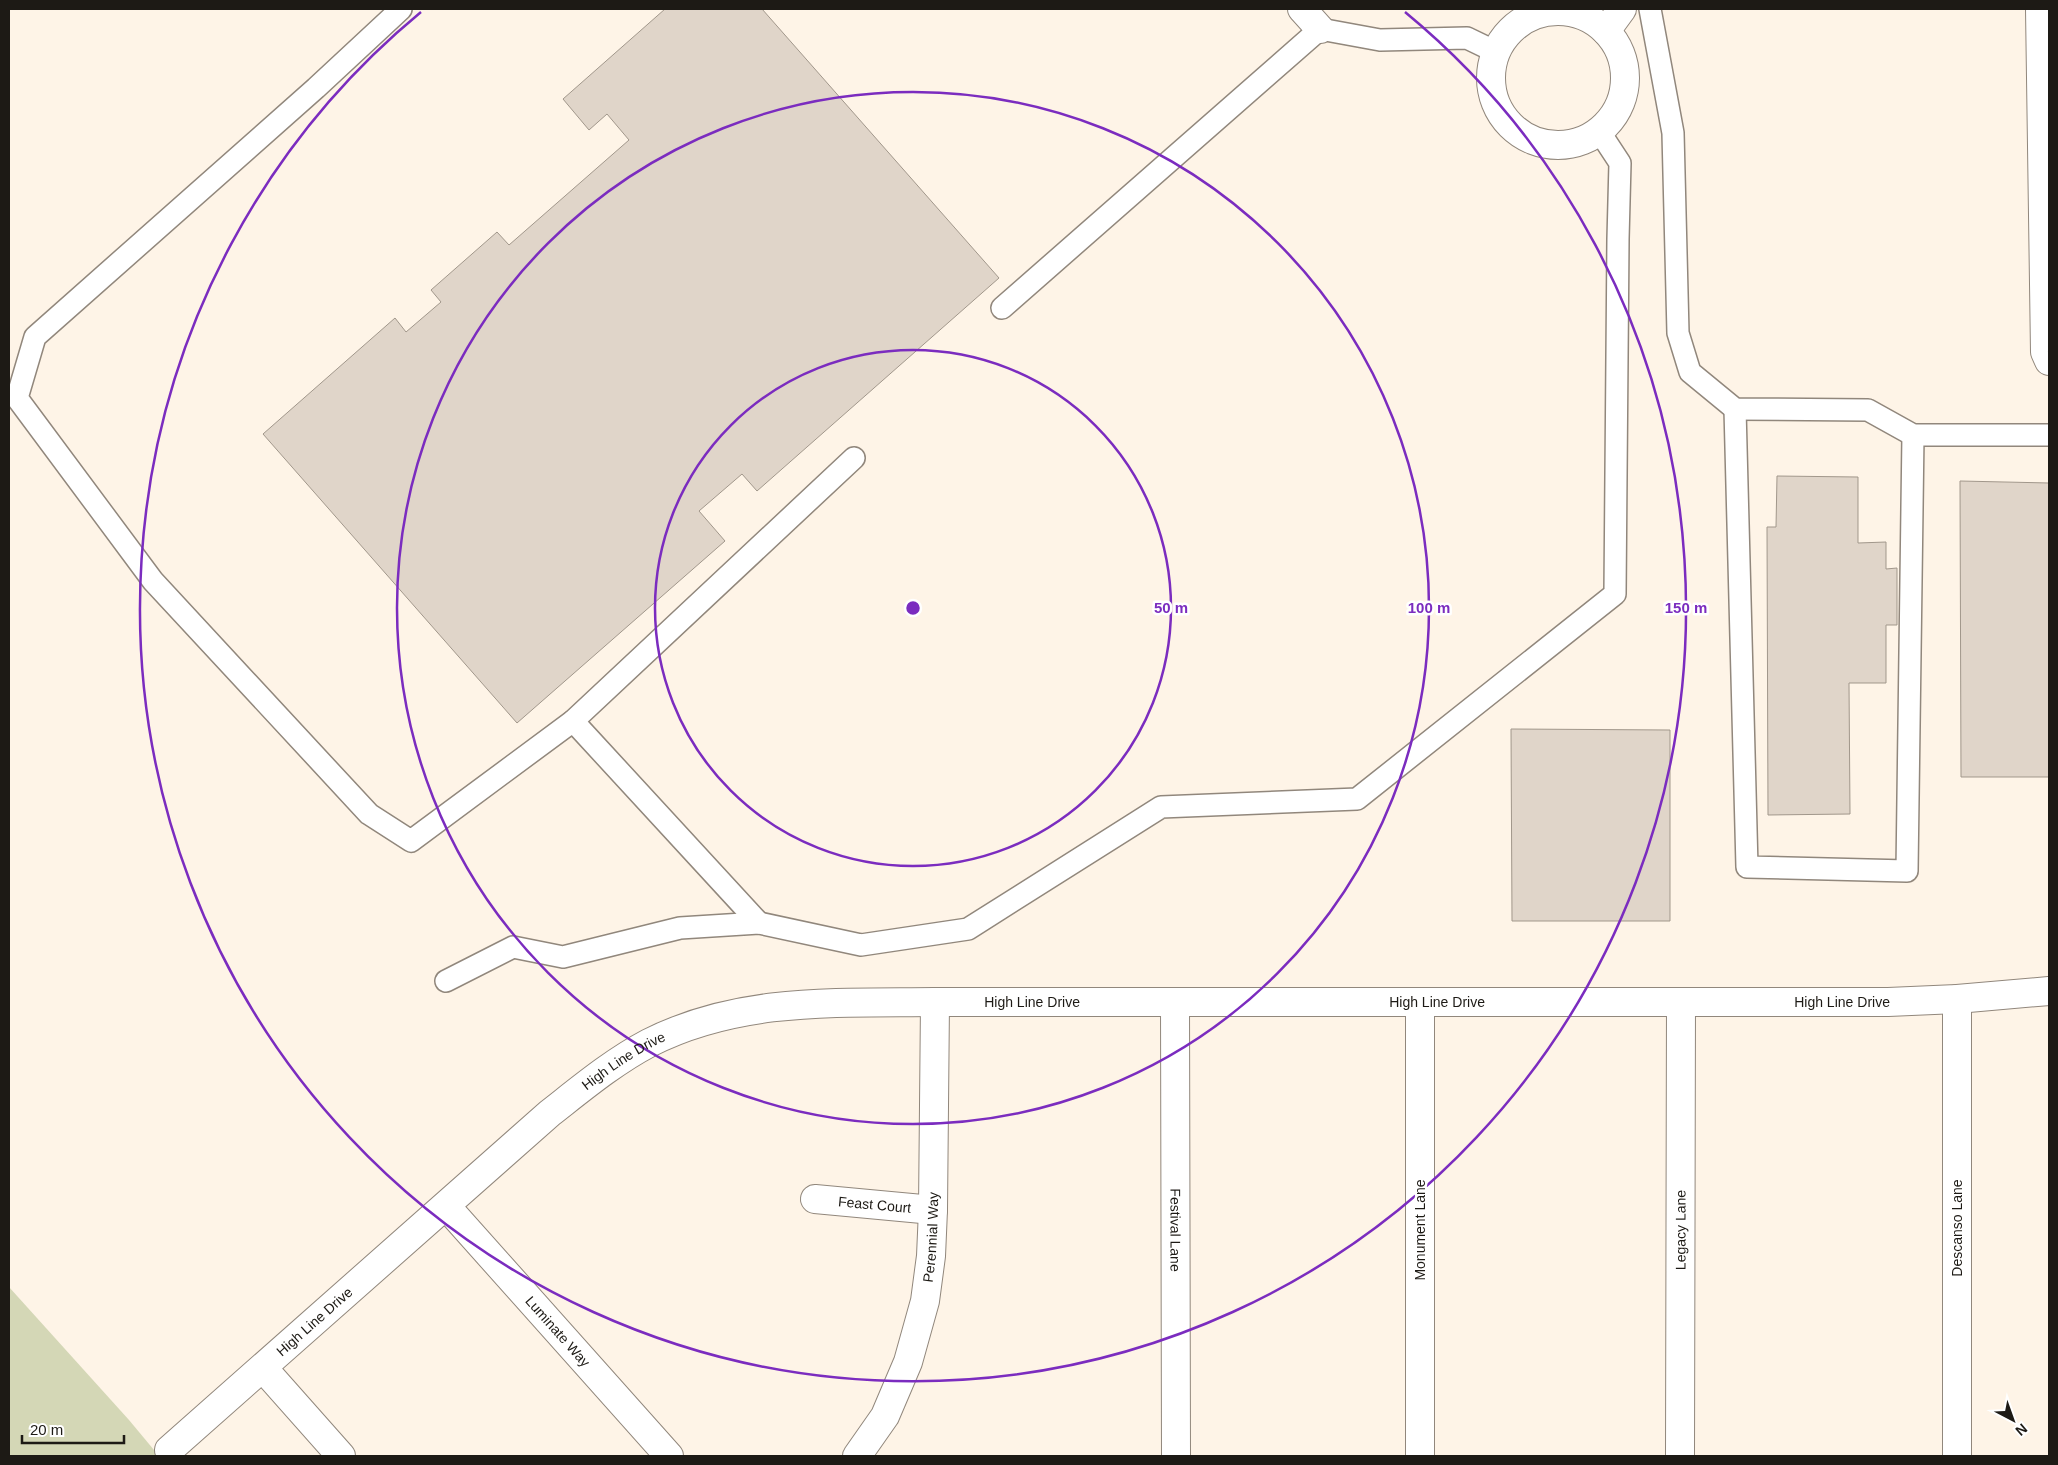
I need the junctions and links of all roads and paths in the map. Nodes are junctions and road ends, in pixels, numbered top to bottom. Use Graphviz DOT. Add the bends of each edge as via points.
graph roads {
  1 [pos="401,9"];
  2 [pos="1302,9"];
  3 [pos="1622,9"];
  4 [pos="1650,9"];
  5 [pos="2040,9"];
  6 [pos="1536,12"];
  7 [pos="1320,29"];
  8 [pos="1606,31"];
  9 [pos="1496,52"];
  10 [pos="1599,130"];
  11 [pos="1002,308"];
  12 [pos="2049,361"];
  13 [pos="1735,409"];
  14 [pos="1913,435"];
  15 [pos="2049,435"];
  16 [pos="854,458"];
  17 [pos="573,721"];
  18 [pos="759,923"];
  19 [pos="446,981"];
  20 [pos="2049,991"];
  21 [pos="1957,999"];
  22 [pos="935,1002"];
  23 [pos="1174,1002"];
  24 [pos="1420,1003"];
  25 [pos="1681,1003"];
  26 [pos="815,1200"];
  27 [pos="446,1206"];
  28 [pos="933,1210"];
  29 [pos="263,1368"];
  30 [pos="169,1450"];
  31 [pos="341,1456"];
  32 [pos="669,1456"];
  33 [pos="857,1456"];
  34 [pos="1176,1456"];
  35 [pos="1420,1456"];
  36 [pos="1680,1456"];
  37 [pos="1957,1456"];
  1 -- 17 [label="lane" via="35,337 17,398 153,582 369,814 411,841"];
  2 -- 7 [label="street"];
  3 -- 8 [label="street"];
  4 -- 13 [label="lane" via="1673,133 1678,333 1690,372"];
  5 -- 12 [label="street" via="2045,352"];
  6 -- 8 [label="street" via="1573,13 1591,19"];
  6 -- 9 [label="street" via="1519,23"];
  7 -- 9 [label="lane" via="1380,40 1466,38"];
  7 -- 11 [label="lane"];
  8 -- 10 [label="street" via="1620,54 1624,82 1621,100 1612,117"];
  9 -- 10 [label="street" via="1491,71 1492,91 1498,110 1510,126 1544,144 1583,140"];
  10 -- 18 [label="lane" via="1620,163 1615,594 1357,799 1161,807 968,929 861,945"];
  13 -- 14 [label="lane" via="1868,410"];
  13 -- 14 [label="lane" via="1747,867 1907,871"];
  14 -- 15 [label="lane"];
  16 -- 17 [label="lane"];
  17 -- 18 [label="lane"];
  18 -- 19 [label="lane" via="680,928 563,957 512,947"];
  20 -- 21 [label="street, High Line Drive"];
  21 -- 25 [label="street, High Line Drive"];
  21 -- 37 [label="street, Descanso Lane"];
  22 -- 23 [label="street, High Line Drive"];
  22 -- 27 [label="street, High Line Drive" via="816,1003 753,1009 706,1021 650,1043 597,1076"];
  22 -- 28 [label="street, Perennial Way"];
  23 -- 24 [label="street, High Line Drive"];
  23 -- 34 [label="street, Festival Lane"];
  24 -- 25 [label="street, High Line Drive"];
  24 -- 35 [label="street, Monument Lane"];
  25 -- 36 [label="street, Legacy Lane"];
  26 -- 28 [label="street, Feast Court"];
  27 -- 29 [label="street, High Line Drive"];
  27 -- 32 [label="street, Luminate Way"];
  28 -- 33 [label="street, Perennial Way" via="925,1301 908,1362 885,1416"];
  29 -- 30 [label="street, High Line Drive"];
  29 -- 31 [label="street"];
}
